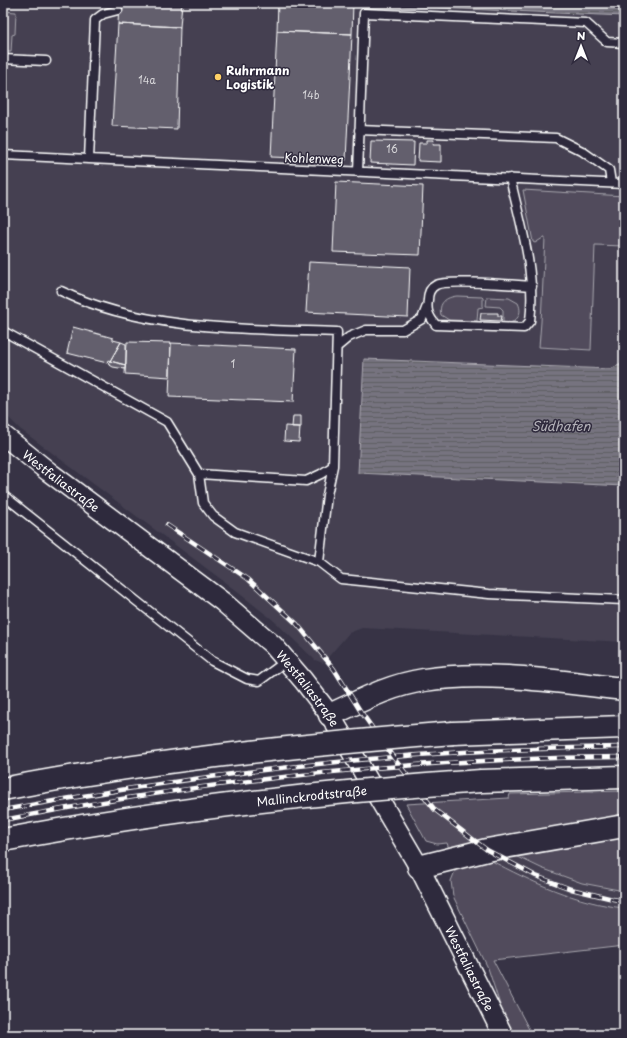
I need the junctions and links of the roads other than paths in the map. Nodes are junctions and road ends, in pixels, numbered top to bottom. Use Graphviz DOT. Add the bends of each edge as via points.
graph roads {
  1 [pos="118,10"];
  2 [pos="624,43"];
  3 [pos="3,59"];
  4 [pos="46,61"];
  5 [pos="359,130"];
  6 [pos="3,155"];
  7 [pos="89,159"];
  8 [pos="358,172"];
  9 [pos="510,178"];
  10 [pos="611,183"];
  11 [pos="624,184"];
  12 [pos="532,286"];
  13 [pos="61,291"];
  14 [pos="427,306"];
  15 [pos="3,332"];
  16 [pos="337,347"];
  17 [pos="3,435"];
  18 [pos="333,466"];
  19 [pos="199,474"];
  20 [pos="3,495"];
  21 [pos="319,562"];
  22 [pos="624,600"];
  23 [pos="286,661"];
  24 [pos="624,689"];
  25 [pos="330,715"];
  26 [pos="624,727"];
  27 [pos="624,777"];
  28 [pos="3,789"];
  29 [pos="624,826"];
  30 [pos="3,840"];
  31 [pos="419,867"];
  32 [pos="503,1035"];
  1 -- 7 [label="lane" via="103,14 95,20"];
  2 -- 5 [label="lane" via="607,42 586,23 364,13"];
  3 -- 4 [label="lane"];
  5 -- 8 [label="lane"];
  5 -- 10 [label="lane" via="556,138 582,151 609,170"];
  6 -- 7 [label="lane, Kohlenweg"];
  7 -- 8 [label="lane, Kohlenweg"];
  8 -- 9 [label="lane, Kohlenweg"];
  9 -- 10 [label="lane, Kohlenweg"];
  9 -- 12 [label="lane"];
  10 -- 11 [label="lane, Kohlenweg"];
  12 -- 14 [label="lane" via="453,283 437,285 428,292"];
  12 -- 14 [label="lane" via="530,321 524,328 436,325 430,318"];
  13 -- 16 [label="lane" via="80,300 164,322 337,332"];
  14 -- 16 [label="lane" via="422,319 403,330 366,330 349,337"];
  15 -- 19 [label="lane" via="167,422"];
  16 -- 18 [label="lane"];
  17 -- 23 [label="street, Westfaliastraße" via="223,602 273,645"];
  18 -- 19 [label="lane" via="306,481"];
  18 -- 21 [label="lane"];
  19 -- 21 [label="lane" via="203,503 218,520 235,532"];
  20 -- 23 [label="lane" via="212,661 247,679 259,681"];
  21 -- 22 [label="lane" via="341,578 489,594"];
  23 -- 25 [label="street, Westfaliastraße"];
  24 -- 25 [label="highway" via="464,676 404,684"];
  25 -- 31 [label="street, Westfaliastraße"];
  26 -- 28 [label="highway, bridge" via="453,733 354,741 215,756"];
  27 -- 30 [label="highway, Mallinckrodtstraße, bridge" via="481,781 222,804"];
  29 -- 31 [label="highway" via="487,850"];
  31 -- 32 [label="street, Westfaliastraße"];
}
